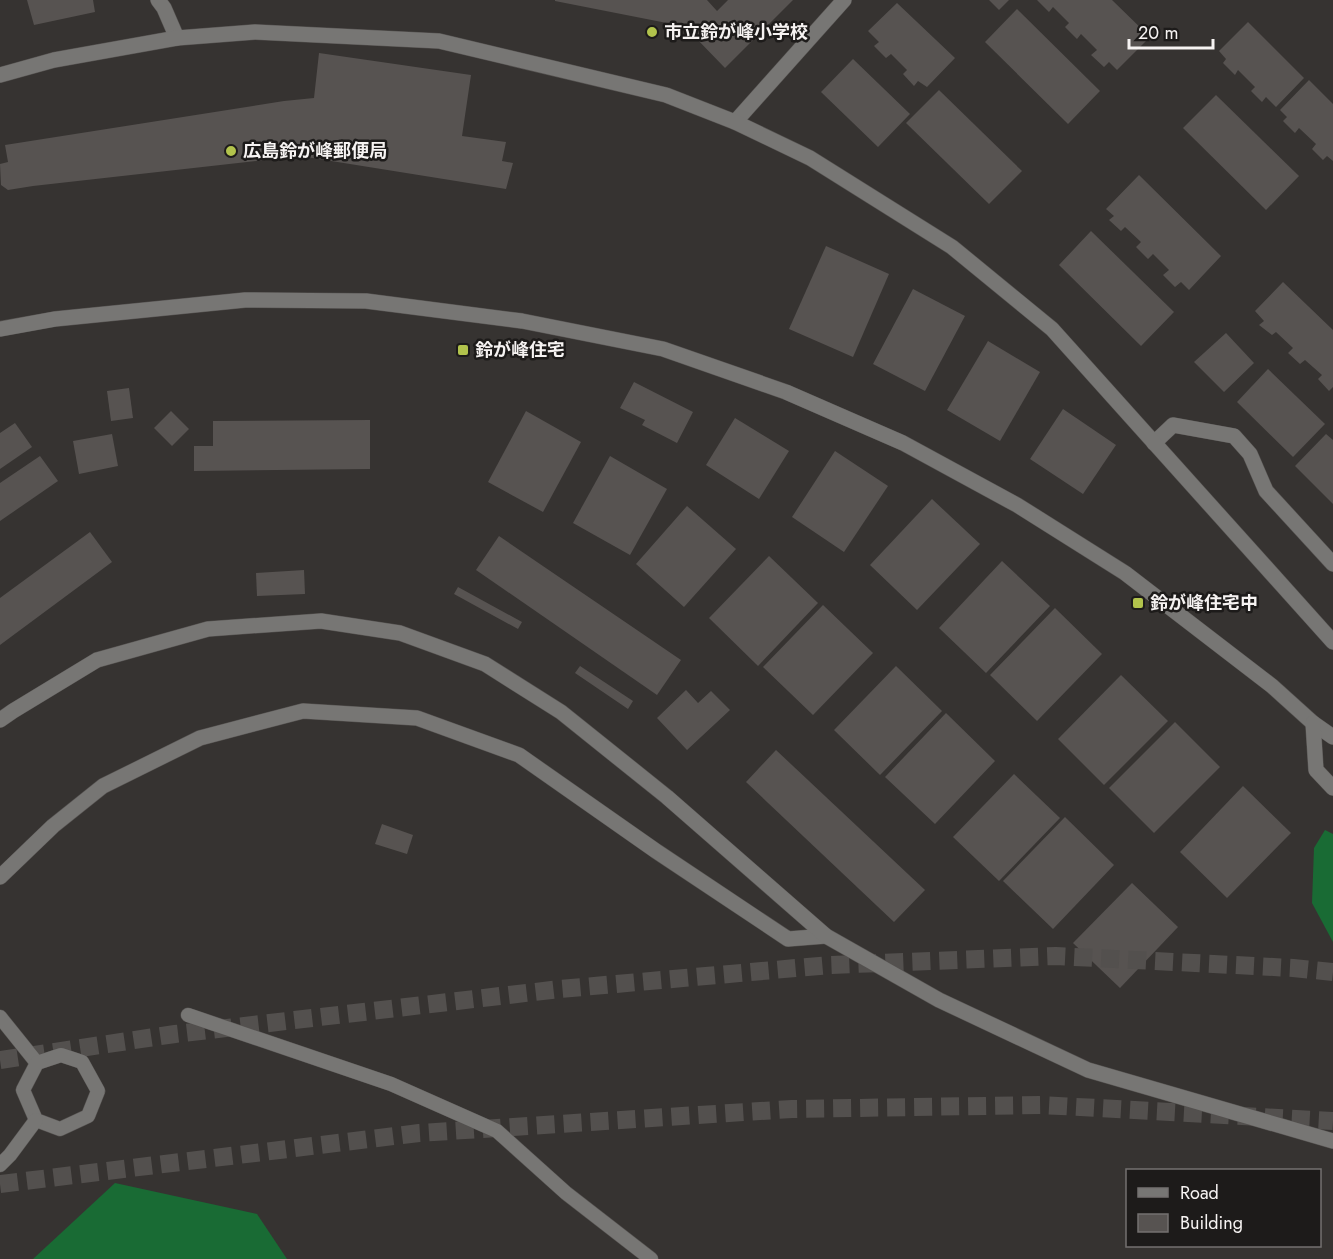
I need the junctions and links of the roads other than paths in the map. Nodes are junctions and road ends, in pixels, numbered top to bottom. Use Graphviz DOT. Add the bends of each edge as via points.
graph roads {
  1 [pos="159,0"];
  2 [pos="844,0"];
  3 [pos="177,38"];
  4 [pos="0,75"];
  5 [pos="735,122"];
  6 [pos="0,329"];
  7 [pos="1154,443"];
  8 [pos="1333,564"];
  9 [pos="1333,642"];
  10 [pos="0,720"];
  11 [pos="1313,723"];
  12 [pos="1333,737"];
  13 [pos="1333,788"];
  14 [pos="0,877"];
  15 [pos="825,936"];
  16 [pos="188,1015"];
  17 [pos="0,1017"];
  18 [pos="37,1063"];
  19 [pos="36,1120"];
  20 [pos="1333,1141"];
  21 [pos="0,1165"];
  22 [pos="651,1259"];
  1 -- 3 [label="street"];
  2 -- 5 [label="street"];
  3 -- 4 [label="street" via="54,60"];
  3 -- 5 [label="street" via="255,32 439,41 666,95"];
  5 -- 7 [label="street" via="810,158 952,247 1052,329"];
  6 -- 11 [label="street" via="55,319 245,300 366,302 522,321 663,349 786,392 903,443 1017,505 1125,573 1272,686"];
  7 -- 8 [label="street" via="1173,425 1234,436 1250,454 1266,491"];
  7 -- 9 [label="street"];
  10 -- 15 [label="street" via="97,660 208,629 321,621 400,633 485,664 561,712 667,797"];
  11 -- 12 [label="street"];
  11 -- 13 [label="street" via="1316,770"];
  14 -- 15 [label="street" via="53,826 104,786 200,738 303,711 417,718 519,755 788,939"];
  15 -- 20 [label="street" via="939,1000 1089,1070"];
  16 -- 22 [label="lane" via="391,1084 497,1131"];
  17 -- 18 [label="lane"];
  18 -- 19 [label="lane" via="23,1090"];
  18 -- 19 [label="lane" via="61,1055 82,1062 98,1091 88,1116 60,1129"];
  19 -- 21 [label="lane"];
}
